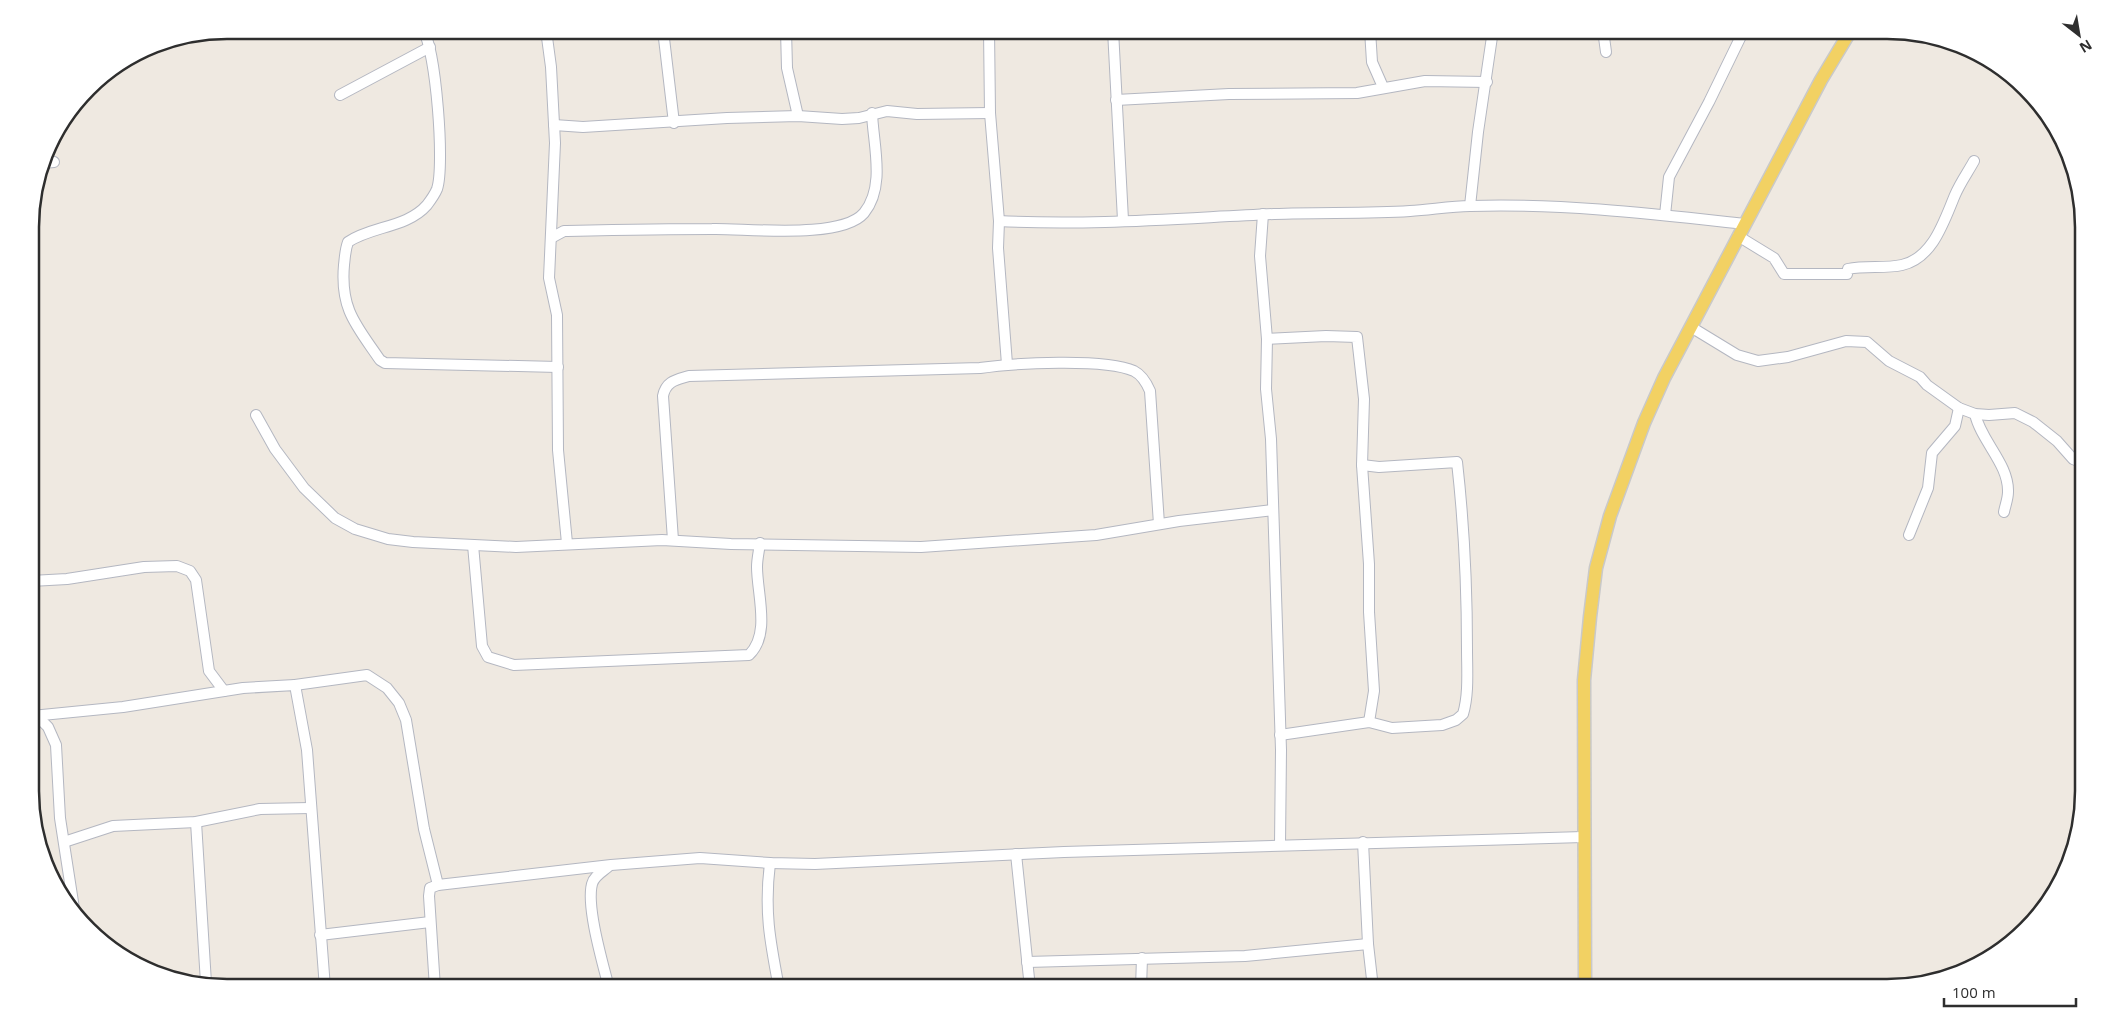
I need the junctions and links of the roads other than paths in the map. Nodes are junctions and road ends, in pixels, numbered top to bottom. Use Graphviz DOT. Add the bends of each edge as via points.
graph roads {
  1 [pos="427,39"];
  2 [pos="547,39"];
  3 [pos="664,39"];
  4 [pos="786,39"];
  5 [pos="989,39"];
  6 [pos="1113,39"];
  7 [pos="1371,39"];
  8 [pos="1493,39"];
  9 [pos="1604,39"];
  10 [pos="1740,39"];
  11 [pos="1845,39"];
  12 [pos="430,47"];
  13 [pos="1606,52"];
  14 [pos="1487,82"];
  15 [pos="1383,87"];
  16 [pos="340,94"];
  17 [pos="1116,100"];
  18 [pos="872,113"];
  19 [pos="990,114"];
  20 [pos="798,116"];
  21 [pos="674,123"];
  22 [pos="554,125"];
  23 [pos="1974,161"];
  24 [pos="1470,206"];
  25 [pos="1263,214"];
  26 [pos="1665,215"];
  27 [pos="1123,220"];
  28 [pos="999,221"];
  29 [pos="1745,224"];
  30 [pos="1738,236"];
  31 [pos="551,238"];
  32 [pos="1691,327"];
  33 [pos="1267,339"];
  34 [pos="1007,364"];
  35 [pos="558,367"];
  36 [pos="1959,408"];
  37 [pos="1975,414"];
  38 [pos="256,415"];
  39 [pos="2075,460"];
  40 [pos="1362,465"];
  41 [pos="1273,510"];
  42 [pos="2004,512"];
  43 [pos="1159,524"];
  44 [pos="1909,535"];
  45 [pos="673,540"];
  46 [pos="567,543"];
  47 [pos="760,543"];
  48 [pos="473,545"];
  49 [pos="39,581"];
  50 [pos="295,685"];
  51 [pos="224,691"];
  52 [pos="39,715"];
  53 [pos="39,720"];
  54 [pos="1370,722"];
  55 [pos="1280,736"];
  56 [pos="310,808"];
  57 [pos="196,822"];
  58 [pos="1583,836"];
  59 [pos="64,842"];
  60 [pos="1363,842"];
  61 [pos="1280,845"];
  62 [pos="1016,854"];
  63 [pos="770,864"];
  64 [pos="611,866"];
  65 [pos="438,885"];
  66 [pos="73,899"];
  67 [pos="430,922"];
  68 [pos="320,935"];
  69 [pos="1368,944"];
  70 [pos="1142,958"];
  71 [pos="1027,962"];
  72 [pos="206,978"];
  73 [pos="324,979"];
  74 [pos="434,979"];
  75 [pos="607,979"];
  76 [pos="777,979"];
  77 [pos="1029,979"];
  78 [pos="1141,979"];
  79 [pos="1372,979"];
  80 [pos="1585,979"];
  1 -- 12 [label="street"];
  2 -- 22 [label="street"];
  3 -- 21 [label="street"];
  4 -- 20 [label="street" via="787,68"];
  5 -- 19 [label="street"];
  6 -- 17 [label="street"];
  7 -- 15 [label="street" via="1372,62"];
  8 -- 14 [label="street"];
  9 -- 13 [label="street"];
  10 -- 26 [label="street" via="1669,177"];
  11 -- 29 [label="main road"];
  12 -- 16 [label="street"];
  12 -- 35 [label="street" via="440,159 437,188 426,206 408,219 348,242 344,250 342,280 350,316 385,363"];
  14 -- 15 [label="street" via="1425,81"];
  14 -- 24 [label="street"];
  15 -- 17 [label="street" via="1357,93 1229,94"];
  17 -- 27 [label="street"];
  18 -- 19 [label="street"];
  18 -- 20 [label="street" via="842,119"];
  18 -- 31 [label="street" via="876,180 865,212 850,222 809,230 564,231"];
  19 -- 28 [label="street"];
  20 -- 21 [label="street"];
  21 -- 22 [label="street"];
  22 -- 31 [label="street"];
  23 -- 30 [label="street" via="1939,232 1926,251 1901,265 1848,269 1847,274 1784,274 1774,258"];
  24 -- 25 [label="street" via="1411,211"];
  24 -- 26 [label="street" via="1566,207"];
  25 -- 27 [label="street"];
  25 -- 33 [label="street" via="1260,256"];
  26 -- 29 [label="street"];
  27 -- 28 [label="street" via="1051,224"];
  28 -- 34 [label="street" via="998,248"];
  29 -- 30 [label="main road"];
  30 -- 32 [label="main road"];
  31 -- 35 [label="street" via="549,278 557,315"];
  32 -- 36 [label="street" via="1737,355 1758,361 1788,357 1846,340 1867,342 1888,361 1920,377"];
  32 -- 58 [label="main road" via="1644,423 1610,516 1596,568 1584,680"];
  33 -- 40 [label="street" via="1357,337 1364,399"];
  33 -- 41 [label="street" via="1266,389"];
  34 -- 43 [label="street" via="1118,365 1136,372 1146,382 1150,392"];
  34 -- 45 [label="street" via="980,368 689,376 673,381 665,387 663,396"];
  35 -- 46 [label="street" via="558,450"];
  36 -- 37 [label="street"];
  36 -- 44 [label="street" via="1955,426 1932,454 1928,488"];
  37 -- 39 [label="street" via="2014,413 2057,441"];
  37 -- 42 [label="street" via="1978,426 2006,478 2008,492"];
  38 -- 48 [label="street" via="275,449 304,488 334,518 388,539"];
  40 -- 54 [label="street" via="1374,691"];
  40 -- 54 [label="street" via="1379,467 1457,462 1465,575 1467,678 1463,714 1451,722 1423,726 1392,728"];
  41 -- 43 [label="street"];
  41 -- 55 [label="street"];
  43 -- 47 [label="street" via="1096,534 971,544"];
  45 -- 46 [label="street"];
  45 -- 47 [label="street"];
  46 -- 48 [label="street" via="516,547"];
  47 -- 48 [label="street" via="757,566 761,623 758,643 749,655 514,665 488,657 482,646"];
  49 -- 51 [label="street" via="144,567 177,566 190,571 196,580 209,671"];
  50 -- 51 [label="street"];
  50 -- 56 [label="street" via="307,750"];
  50 -- 65 [label="street" via="367,675 386,688 399,703 406,720 424,829"];
  51 -- 52 [label="street" via="123,707"];
  53 -- 59 [label="street" via="48,726 56,745"];
  54 -- 55 [label="street"];
  55 -- 61 [label="street"];
  56 -- 57 [label="street" via="260,809"];
  56 -- 68 [label="street"];
  57 -- 59 [label="street" via="113,826"];
  57 -- 72 [label="street"];
  58 -- 60 [label="street"];
  58 -- 80 [label="main road"];
  59 -- 66 [label="street"];
  60 -- 61 [label="street"];
  60 -- 69 [label="street"];
  61 -- 62 [label="street"];
  62 -- 63 [label="street"];
  62 -- 71 [label="street"];
  63 -- 64 [label="street" via="700,858"];
  63 -- 76 [label="street" via="767,920"];
  64 -- 65 [label="street"];
  64 -- 75 [label="street" via="595,878 591,895"];
  65 -- 67 [label="street" via="430,888"];
  67 -- 68 [label="street"];
  67 -- 74 [label="street"];
  68 -- 73 [label="street"];
  69 -- 70 [label="street" via="1246,956"];
  69 -- 79 [label="street"];
  70 -- 71 [label="street"];
  70 -- 78 [label="street"];
  71 -- 77 [label="street"];
}
